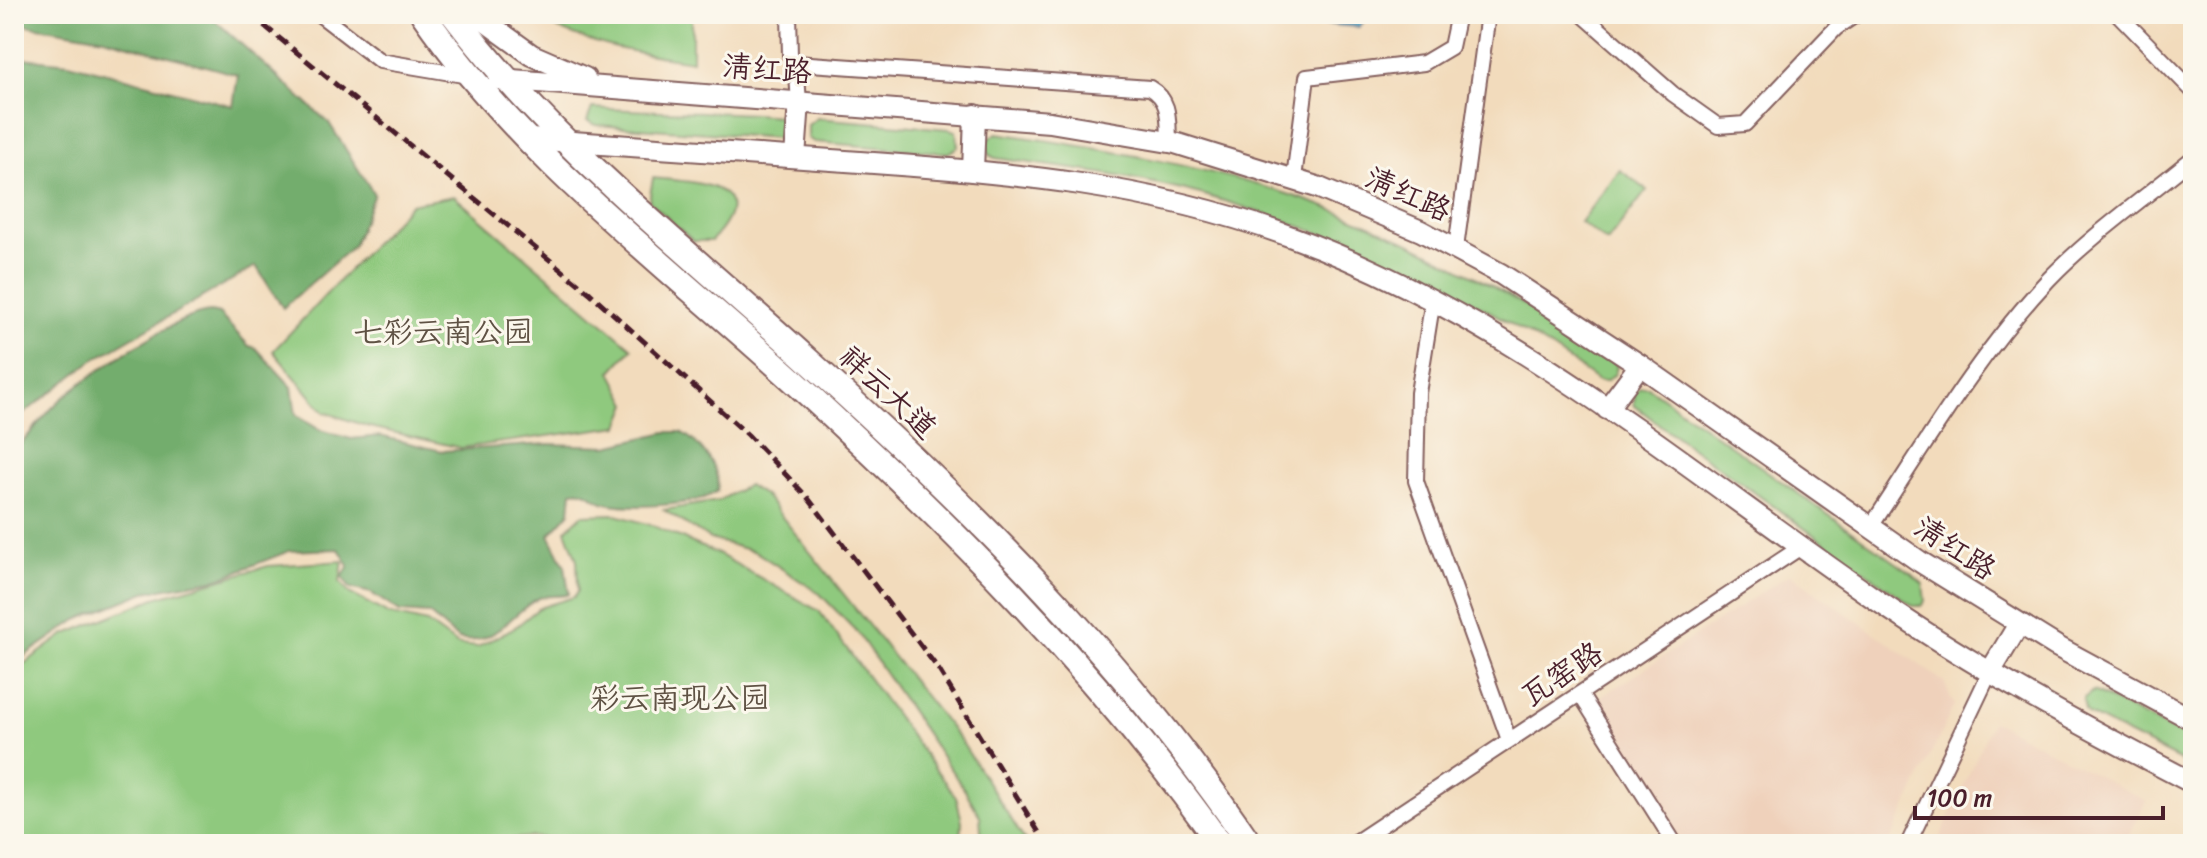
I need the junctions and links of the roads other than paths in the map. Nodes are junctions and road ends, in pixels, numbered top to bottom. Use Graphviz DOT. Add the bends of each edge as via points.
graph roads {
  1 [pos="319,14"];
  2 [pos="423,14"];
  3 [pos="453,14"];
  4 [pos="475,14"];
  5 [pos="789,14"];
  6 [pos="1458,14"];
  7 [pos="1488,14"];
  8 [pos="1582,14"];
  9 [pos="1857,14"];
  10 [pos="2118,14"];
  11 [pos="796,63"];
  12 [pos="471,77"];
  13 [pos="507,79"];
  14 [pos="620,88"];
  15 [pos="2193,91"];
  16 [pos="799,102"];
  17 [pos="975,115"];
  18 [pos="530,139"];
  19 [pos="567,141"];
  20 [pos="1169,142"];
  21 [pos="795,157"];
  22 [pos="2193,158"];
  23 [pos="973,171"];
  24 [pos="1294,178"];
  25 [pos="1456,248"];
  26 [pos="1433,299"];
  27 [pos="1640,365"];
  28 [pos="1607,409"];
  29 [pos="1870,528"];
  30 [pos="1801,547"];
  31 [pos="2019,624"];
  32 [pos="1989,674"];
  33 [pos="1580,694"];
  34 [pos="2193,720"];
  35 [pos="1509,740"];
  36 [pos="2193,783"];
  37 [pos="1220,844"];
  38 [pos="1250,844"];
  39 [pos="1353,844"];
  40 [pos="1675,844"];
  41 [pos="1908,844"];
  1 -- 12 [label="street" via="380,61"];
  2 -- 12 [label="highway, 祥云大道"];
  3 -- 13 [label="highway, 祥云大道"];
  4 -- 14 [label="main road" via="532,55"];
  5 -- 11 [label="street" via="790,55"];
  6 -- 24 [label="street" via="1451,47 1433,61 1307,77"];
  7 -- 25 [label="street"];
  8 -- 9 [label="street" via="1718,126 1745,124 1836,28"];
  10 -- 15 [label="street"];
  11 -- 16 [label="street"];
  11 -- 20 [label="street" via="1150,88 1161,94 1167,107"];
  12 -- 13 [label="main road, 清红路"];
  12 -- 18 [label="highway, 祥云大道"];
  13 -- 14 [label="main road, 清红路"];
  13 -- 19 [label="highway, 祥云大道"];
  14 -- 16 [label="main road, 清红路"];
  16 -- 17 [label="main road, 清红路"];
  16 -- 21 [label="main road"];
  17 -- 20 [label="main road, 清红路"];
  17 -- 23 [label="main road"];
  18 -- 19 [label="main road"];
  18 -- 37 [label="highway, 祥云大道" via="981,559 1108,697"];
  19 -- 21 [label="main road"];
  19 -- 38 [label="highway, 祥云大道" via="999,542 1143,702"];
  20 -- 24 [label="main road, 清红路"];
  21 -- 23 [label="main road"];
  22 -- 29 [label="street" via="2051,277 2008,326"];
  23 -- 26 [label="main road" via="1091,183 1210,210 1323,248"];
  24 -- 25 [label="main road, 清红路"];
  25 -- 27 [label="main road, 清红路"];
  26 -- 28 [label="main road"];
  26 -- 35 [label="street" via="1416,405 1416,481"];
  27 -- 28 [label="main road"];
  27 -- 29 [label="main road, 清红路"];
  28 -- 30 [label="main road"];
  29 -- 31 [label="main road, 清红路"];
  30 -- 32 [label="main road"];
  30 -- 33 [label="street, 瓦窑路"];
  31 -- 32 [label="main road"];
  31 -- 34 [label="main road, 清红路"];
  32 -- 36 [label="main road"];
  32 -- 41 [label="street"];
  33 -- 35 [label="street, 瓦窑路"];
  33 -- 40 [label="street"];
  35 -- 39 [label="street, 瓦窑路"];
}
